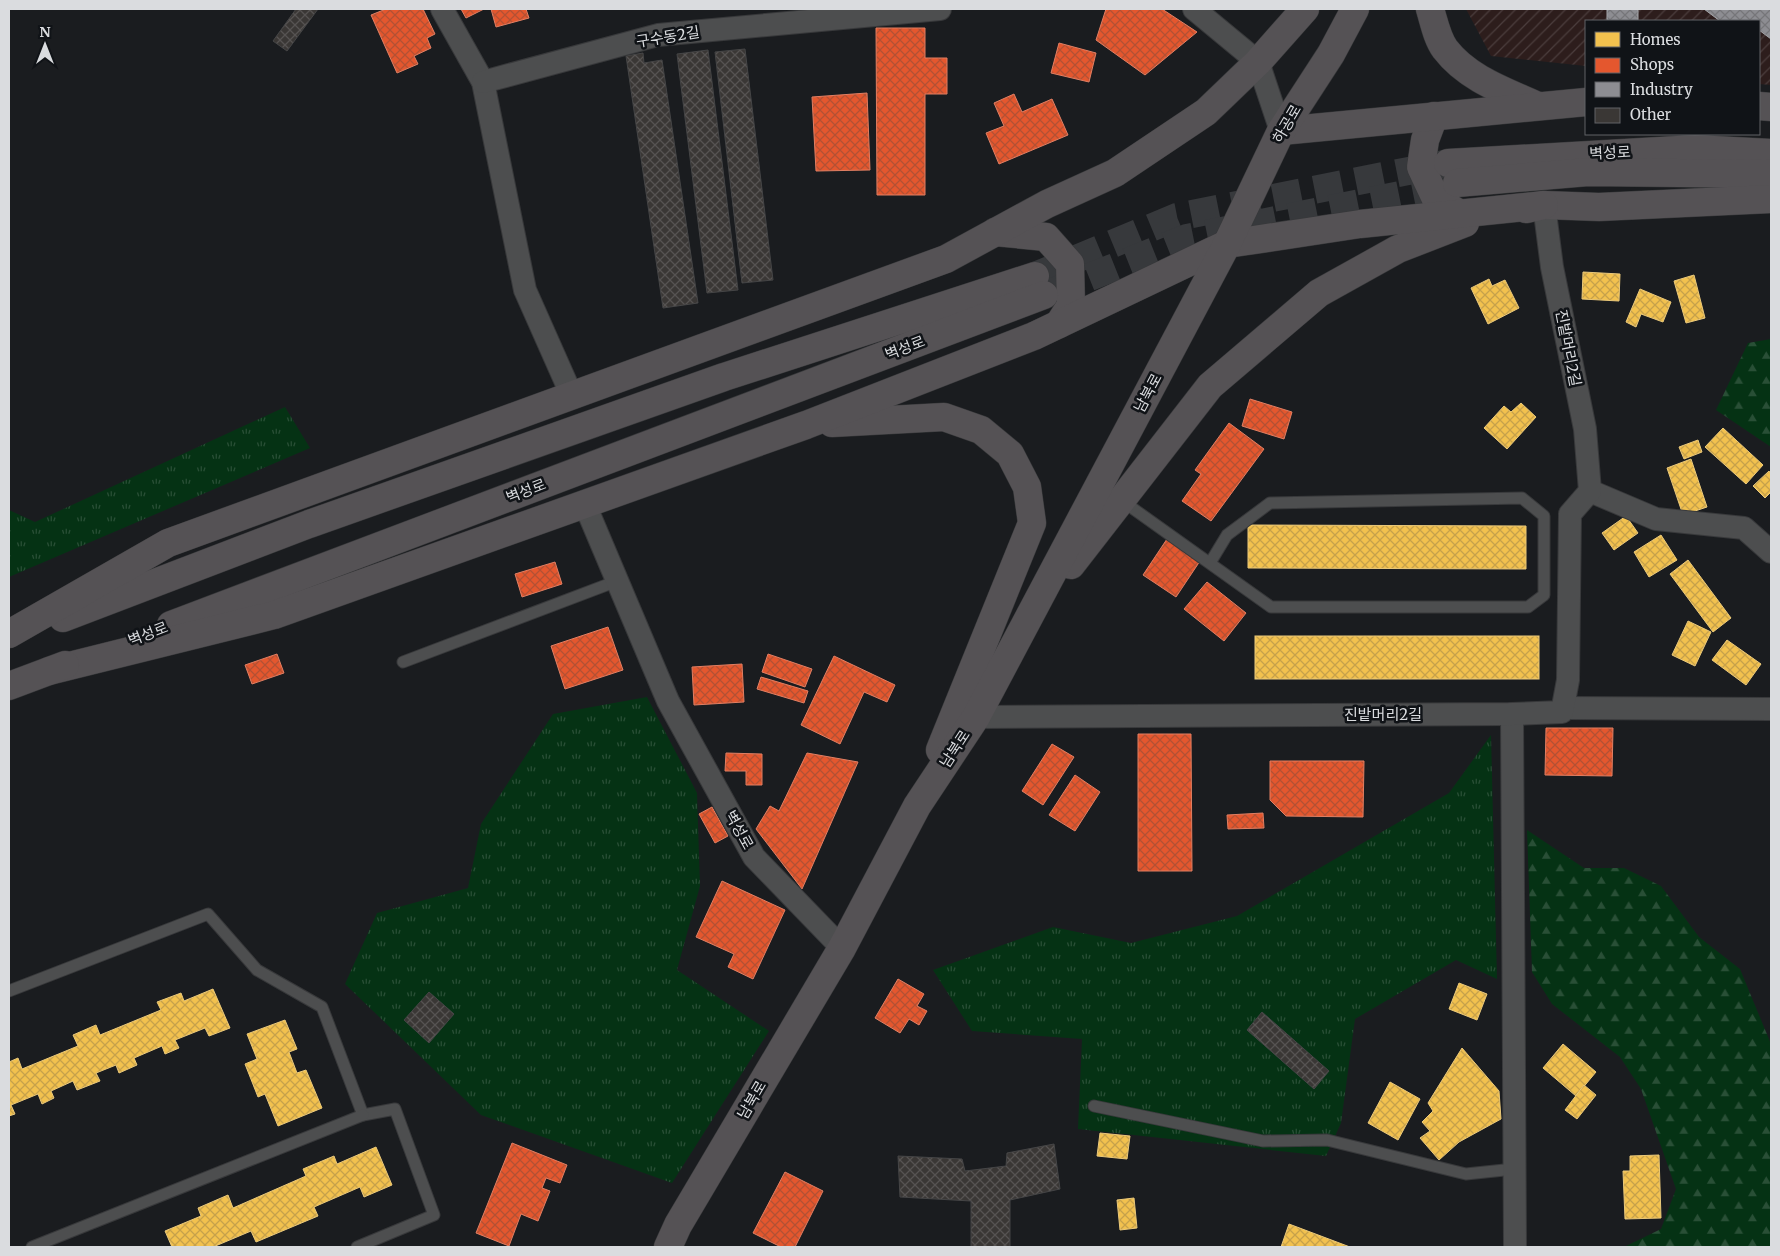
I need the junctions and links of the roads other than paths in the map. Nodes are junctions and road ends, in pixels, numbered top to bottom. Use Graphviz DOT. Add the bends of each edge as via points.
graph roads {
  1 [pos="442,9"];
  2 [pos="940,9"];
  3 [pos="1305,9"];
  4 [pos="1355,9"];
  5 [pos="1430,9"];
  6 [pos="1199,10"];
  7 [pos="810,15"];
  8 [pos="1258,62"];
  9 [pos="483,82"];
  10 [pos="1585,102"];
  11 [pos="1540,106"];
  12 [pos="1434,116"];
  13 [pos="1281,131"];
  14 [pos="1771,153"];
  15 [pos="1771,174"];
  16 [pos="1771,199"];
  17 [pos="1544,205"];
  18 [pos="1460,214"];
  19 [pos="994,232"];
  20 [pos="1227,244"];
  21 [pos="1059,324"];
  22 [pos="572,396"];
  23 [pos="806,425"];
  24 [pos="1590,491"];
  25 [pos="1122,500"];
  26 [pos="590,501"];
  27 [pos="1771,552"];
  28 [pos="1210,563"];
  29 [pos="617,581"];
  30 [pos="1026,624"];
  31 [pos="9,634"];
  32 [pos="9,639"];
  33 [pos="403,662"];
  34 [pos="49,672"];
  35 [pos="9,686"];
  36 [pos="1563,708"];
  37 [pos="1771,709"];
  38 [pos="1512,714"];
  39 [pos="976,717"];
  40 [pos="917,806"];
  41 [pos="842,948"];
  42 [pos="9,991"];
  43 [pos="1094,1106"];
  44 [pos="363,1115"];
  45 [pos="1514,1169"];
  46 [pos="32,1247"];
  47 [pos="357,1247"];
  48 [pos="668,1247"];
  49 [pos="1515,1247"];
  1 -- 9 [label="street"];
  2 -- 7 [label="street, 구수동2길"];
  3 -- 8 [label="main road"];
  4 -- 13 [label="main road, 하공로" via="1331,54"];
  5 -- 11 [label="main road" via="1444,48 1463,67 1488,84"];
  6 -- 8 [label="street"];
  7 -- 9 [label="street, 구수동2길" via="658,35"];
  8 -- 13 [label="street"];
  8 -- 19 [label="main road" via="1206,112 1115,173"];
  9 -- 22 [label="street" via="525,290"];
  10 -- 11 [label="main road"];
  11 -- 12 [label="main road"];
  12 -- 13 [label="main road"];
  12 -- 18 [label="main road" via="1425,140 1422,168 1436,199"];
  13 -- 20 [label="main road, 하공로"];
  14 -- 15 [label="main road, 벽성로" via="1695,148 1453,173"];
  16 -- 17 [label="main road"];
  17 -- 18 [label="main road"];
  17 -- 24 [label="street, 진밭머리2길" via="1552,267 1584,428"];
  17 -- 25 [label="main road" via="1464,223 1406,246 1319,293 1210,386"];
  18 -- 20 [label="main road" via="1360,224"];
  19 -- 21 [label="main road" via="1046,237 1070,264 1071,305"];
  19 -- 22 [label="main road" via="946,259"];
  20 -- 21 [label="main road"];
  20 -- 30 [label="main road, 남북로"];
  21 -- 23 [label="main road"];
  22 -- 31 [label="main road" via="168,543"];
  23 -- 26 [label="main road"];
  23 -- 40 [label="main road" via="944,417 981,430 1010,454 1027,487 1032,524"];
  24 -- 27 [label="street" via="1656,518 1744,528"];
  24 -- 36 [label="street" via="1570,514 1568,680"];
  25 -- 28 [label="lane"];
  25 -- 30 [label="main road"];
  26 -- 29 [label="street, 벽성로" via="586,507"];
  26 -- 34 [label="main road" via="274,615"];
  28 -- 28 [label="lane" via="1272,607 1528,607 1544,595 1544,516 1522,498 1270,503 1227,535"];
  29 -- 33 [label="lane"];
  29 -- 41 [label="street, 벽성로" via="668,702 754,857"];
  30 -- 39 [label="main road, 남북로"];
  32 -- 34 [label="main road, 벽성로" via="309,524 706,384 1040,285"];
  34 -- 35 [label="main road, 벽성로"];
  36 -- 37 [label="street"];
  36 -- 38 [label="street, 진밭머리2길" via="1562,712"];
  38 -- 39 [label="street, 진밭머리2길"];
  38 -- 45 [label="street"];
  39 -- 40 [label="main road, 남북로"];
  40 -- 41 [label="main road, 남북로"];
  41 -- 48 [label="main road, 남북로"];
  42 -- 44 [label="lane" via="208,914 256,970 322,1007"];
  43 -- 45 [label="lane" via="1263,1141 1327,1140 1466,1174"];
  44 -- 46 [label="lane"];
  44 -- 47 [label="lane" via="395,1109 434,1215"];
  45 -- 49 [label="street"];
}
